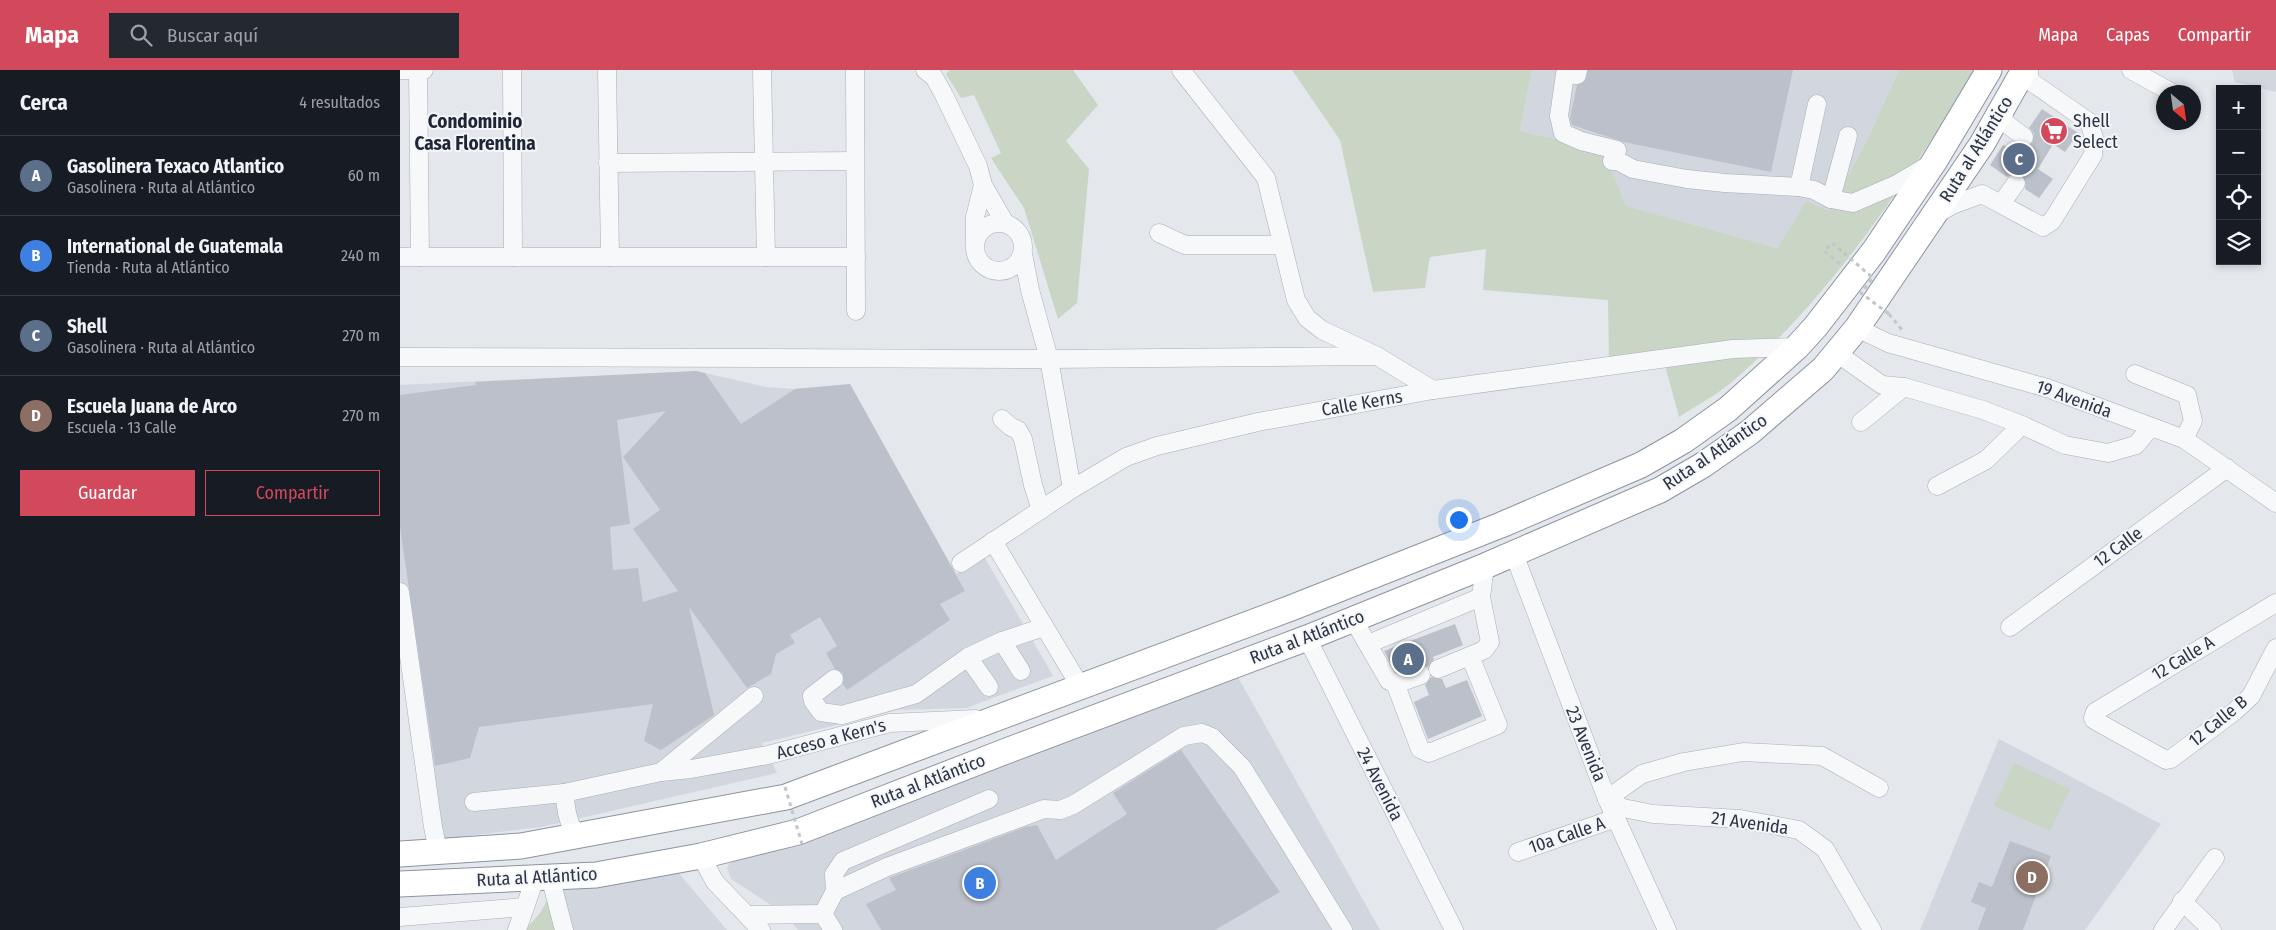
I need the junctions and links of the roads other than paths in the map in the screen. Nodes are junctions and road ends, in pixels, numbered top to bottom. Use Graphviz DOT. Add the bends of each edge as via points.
graph roads {
  1 [pos="400,70"];
  2 [pos="418,70"];
  3 [pos="424,70"];
  4 [pos="512,70"];
  5 [pos="607,70"];
  6 [pos="762,70"];
  7 [pos="855,70"];
  8 [pos="926,70"];
  9 [pos="1181,70"];
  10 [pos="1578,70"];
  11 [pos="1989,70"];
  12 [pos="2024,70"];
  13 [pos="2029,70"];
  14 [pos="2131,70"];
  15 [pos="2158,85"];
  16 [pos="1817,104"];
  17 [pos="2003,107"];
  18 [pos="1848,136"];
  19 [pos="2024,137"];
  20 [pos="856,161"];
  21 [pos="764,162"];
  22 [pos="1934,162"];
  23 [pos="608,163"];
  24 [pos="2016,183"];
  25 [pos="983,185"];
  26 [pos="1799,187"];
  27 [pos="1831,199"];
  28 [pos="2002,204"];
  29 [pos="1931,219"];
  30 [pos="1005,223"];
  31 [pos="1159,232"];
  32 [pos="975,242"];
  33 [pos="1281,245"];
  34 [pos="1023,254"];
  35 [pos="400,257"];
  36 [pos="420,257"];
  37 [pos="513,257"];
  38 [pos="610,257"];
  39 [pos="766,257"];
  40 [pos="856,257"];
  41 [pos="993,271"];
  42 [pos="1030,290"];
  43 [pos="856,311"];
  44 [pos="1857,328"];
  45 [pos="1797,347"];
  46 [pos="1838,354"];
  47 [pos="1377,356"];
  48 [pos="400,357"];
  49 [pos="1049,359"];
  50 [pos="2135,374"];
  51 [pos="1904,387"];
  52 [pos="1433,390"];
  53 [pos="1002,419"];
  54 [pos="1861,422"];
  55 [pos="2022,425"];
  56 [pos="2151,427"];
  57 [pos="2184,440"];
  58 [pos="2227,468"];
  59 [pos="1937,486"];
  60 [pos="1072,489"];
  61 [pos="2274,498"];
  62 [pos="1041,510"];
  63 [pos="993,542"];
  64 [pos="1514,554"];
  65 [pos="961,563"];
  66 [pos="1486,566"];
  67 [pos="400,592"];
  68 [pos="1481,597"];
  69 [pos="2276,603"];
  70 [pos="1353,619"];
  71 [pos="1044,627"];
  72 [pos="2010,627"];
  73 [pos="1307,638"];
  74 [pos="1002,641"];
  75 [pos="1368,644"];
  76 [pos="2276,648"];
  77 [pos="1470,656"];
  78 [pos="968,657"];
  79 [pos="1438,669"];
  80 [pos="1021,671"];
  81 [pos="1421,675"];
  82 [pos="834,680"];
  83 [pos="1395,683"];
  84 [pos="1080,686"];
  85 [pos="989,687"];
  86 [pos="754,696"];
  87 [pos="1001,716"];
  88 [pos="2166,760"];
  89 [pos="661,772"];
  90 [pos="1879,788"];
  91 [pos="564,793"];
  92 [pos="989,799"];
  93 [pos="1608,799"];
  94 [pos="474,802"];
  95 [pos="1616,818"];
  96 [pos="574,837"];
  97 [pos="438,852"];
  98 [pos="1518,852"];
  99 [pos="400,854"];
  100 [pos="701,856"];
  101 [pos="2215,858"];
  102 [pos="544,876"];
  103 [pos="400,884"];
  104 [pos="834,890"];
  105 [pos="2182,901"];
  106 [pos="525,907"];
  107 [pos="823,914"];
  108 [pos="748,915"];
  109 [pos="400,917"];
  110 [pos="517,930"];
  111 [pos="564,930"];
  112 [pos="761,930"];
  113 [pos="833,930"];
  114 [pos="1343,930"];
  115 [pos="1454,930"];
  116 [pos="1666,930"];
  117 [pos="1872,930"];
  118 [pos="2163,930"];
  119 [pos="2212,930"];
  1 -- 2 [label="street"];
  2 -- 3 [label="street"];
  2 -- 36 [label="street"];
  4 -- 37 [label="street"];
  5 -- 23 [label="street"];
  6 -- 21 [label="street"];
  7 -- 20 [label="street"];
  8 -- 25 [label="street" via="944,94 978,166"];
  9 -- 33 [label="street" via="1266,178"];
  10 -- 26 [label="street" via="1577,76 1565,74 1560,125 1569,137 1617,150 1612,161 1633,169 1687,179"];
  11 -- 22 [label="highway, Ruta al Atlántico"];
  12 -- 17 [label="highway, Ruta al Atlántico"];
  13 -- 28 [label="street" via="2030,81 2089,122 2094,138 2093,155 2048,225 2043,227"];
  14 -- 15 [label="street"];
  16 -- 26 [label="street"];
  17 -- 19 [label="street" via="2004,122"];
  17 -- 29 [label="highway, Ruta al Atlántico"];
  18 -- 27 [label="street"];
  20 -- 21 [label="street"];
  20 -- 40 [label="street"];
  21 -- 23 [label="street"];
  21 -- 39 [label="street"];
  22 -- 27 [label="street" via="1864,200 1853,203"];
  22 -- 45 [label="highway, Ruta al Atlántico" via="1874,251"];
  23 -- 38 [label="street"];
  24 -- 28 [label="street"];
  25 -- 30 [label="street"];
  25 -- 32 [label="street" via="975,217"];
  26 -- 27 [label="street"];
  28 -- 29 [label="street" via="1982,194 1952,205"];
  29 -- 44 [label="highway, Ruta al Atlántico"];
  30 -- 32 [label="street" via="986,226"];
  30 -- 34 [label="street" via="1020,235"];
  31 -- 33 [label="street" via="1184,245"];
  32 -- 41 [label="street" via="978,260"];
  33 -- 47 [label="street" via="1296,300 1307,318 1322,330"];
  34 -- 41 [label="street" via="1012,268"];
  34 -- 42 [label="street"];
  35 -- 36 [label="street"];
  36 -- 37 [label="street"];
  37 -- 38 [label="street"];
  38 -- 39 [label="street"];
  39 -- 40 [label="street"];
  40 -- 43 [label="street"];
  41 -- 42 [label="street"];
  42 -- 49 [label="street"];
  44 -- 46 [label="highway, Ruta al Atlántico"];
  44 -- 56 [label="street, 19 Avenida" via="1888,343 2047,388"];
  45 -- 52 [label="street, Calle Kerns" via="1733,349"];
  45 -- 84 [label="highway, Ruta al Atlántico" via="1728,408 1683,441 1641,465 1291,608"];
  46 -- 51 [label="street" via="1882,385"];
  46 -- 64 [label="highway, Ruta al Atlántico" via="1750,432 1703,465 1660,490"];
  47 -- 49 [label="street"];
  47 -- 52 [label="street"];
  48 -- 49 [label="street"];
  49 -- 60 [label="street"];
  50 -- 57 [label="street" via="2187,395 2192,421"];
  51 -- 54 [label="street"];
  51 -- 55 [label="street"];
  52 -- 60 [label="street, Calle Kerns" via="1258,422 1157,446 1126,457"];
  53 -- 62 [label="street" via="1018,430 1023,438 1032,485"];
  55 -- 56 [label="street" via="2065,445 2108,452 2136,445"];
  55 -- 59 [label="street" via="1986,460"];
  56 -- 57 [label="street, 19 Avenida"];
  57 -- 58 [label="street, 19 Avenida"];
  58 -- 61 [label="street, 19 Avenida"];
  58 -- 72 [label="street, 12 Calle"];
  60 -- 62 [label="street, Calle Kerns"];
  62 -- 63 [label="street, Calle Kerns"];
  63 -- 65 [label="street, Calle Kerns"];
  63 -- 71 [label="street"];
  64 -- 66 [label="highway, Ruta al Atlántico"];
  64 -- 93 [label="street, 23 Avenida"];
  66 -- 68 [label="street"];
  66 -- 70 [label="highway, Ruta al Atlántico"];
  67 -- 97 [label="street"];
  68 -- 75 [label="street"];
  68 -- 77 [label="street" via="1490,642 1484,650"];
  69 -- 88 [label="street, 12 Calle A" via="2092,715 2094,720"];
  70 -- 73 [label="highway, Ruta al Atlántico"];
  70 -- 75 [label="street"];
  71 -- 74 [label="street"];
  71 -- 84 [label="street"];
  73 -- 100 [label="highway, Ruta al Atlántico" via="798,832"];
  73 -- 115 [label="street, 24 Avenida"];
  74 -- 78 [label="street"];
  74 -- 80 [label="street"];
  75 -- 83 [label="street" via="1389,681"];
  76 -- 88 [label="street, 12 Calle B" via="2251,696"];
  77 -- 79 [label="street"];
  77 -- 83 [label="street" via="1498,725 1429,753 1420,749"];
  78 -- 82 [label="street" via="916,694 842,715 821,712 812,702 812,696"];
  78 -- 85 [label="street"];
  81 -- 83 [label="street"];
  84 -- 87 [label="highway, Ruta al Atlántico"];
  86 -- 89 [label="street"];
  87 -- 89 [label="street, Acceso a Kern's" via="962,721 890,723 768,755"];
  87 -- 96 [label="highway, Ruta al Atlántico" via="786,797"];
  89 -- 91 [label="street, Acceso a Kern's"];
  90 -- 93 [label="street" via="1822,756 1743,752 1684,762 1642,774"];
  91 -- 94 [label="street, Acceso a Kern's"];
  91 -- 96 [label="street"];
  92 -- 104 [label="street" via="843,861 834,874"];
  93 -- 95 [label="street, 23 Avenida"];
  93 -- 117 [label="street, 21 Avenida" via="1623,808 1653,814 1740,819 1799,830 1825,850"];
  95 -- 98 [label="street, 10a Calle A"];
  95 -- 116 [label="street, 23 Avenida"];
  96 -- 97 [label="highway, Ruta al Atlántico" via="521,846"];
  97 -- 99 [label="highway, Ruta al Atlántico"];
  100 -- 102 [label="highway, Ruta al Atlántico" via="596,875"];
  100 -- 108 [label="street" via="715,882"];
  101 -- 105 [label="street"];
  102 -- 103 [label="highway, Ruta al Atlántico"];
  102 -- 106 [label="street" via="532,887"];
  102 -- 111 [label="street"];
  104 -- 107 [label="street"];
  104 -- 114 [label="street" via="887,867 1044,810 1073,806 1184,736 1202,733 1212,737 1242,767"];
  105 -- 118 [label="street"];
  105 -- 119 [label="street"];
  106 -- 109 [label="street"];
  106 -- 110 [label="street"];
  107 -- 108 [label="street"];
  107 -- 113 [label="street"];
  108 -- 112 [label="street"];
}
